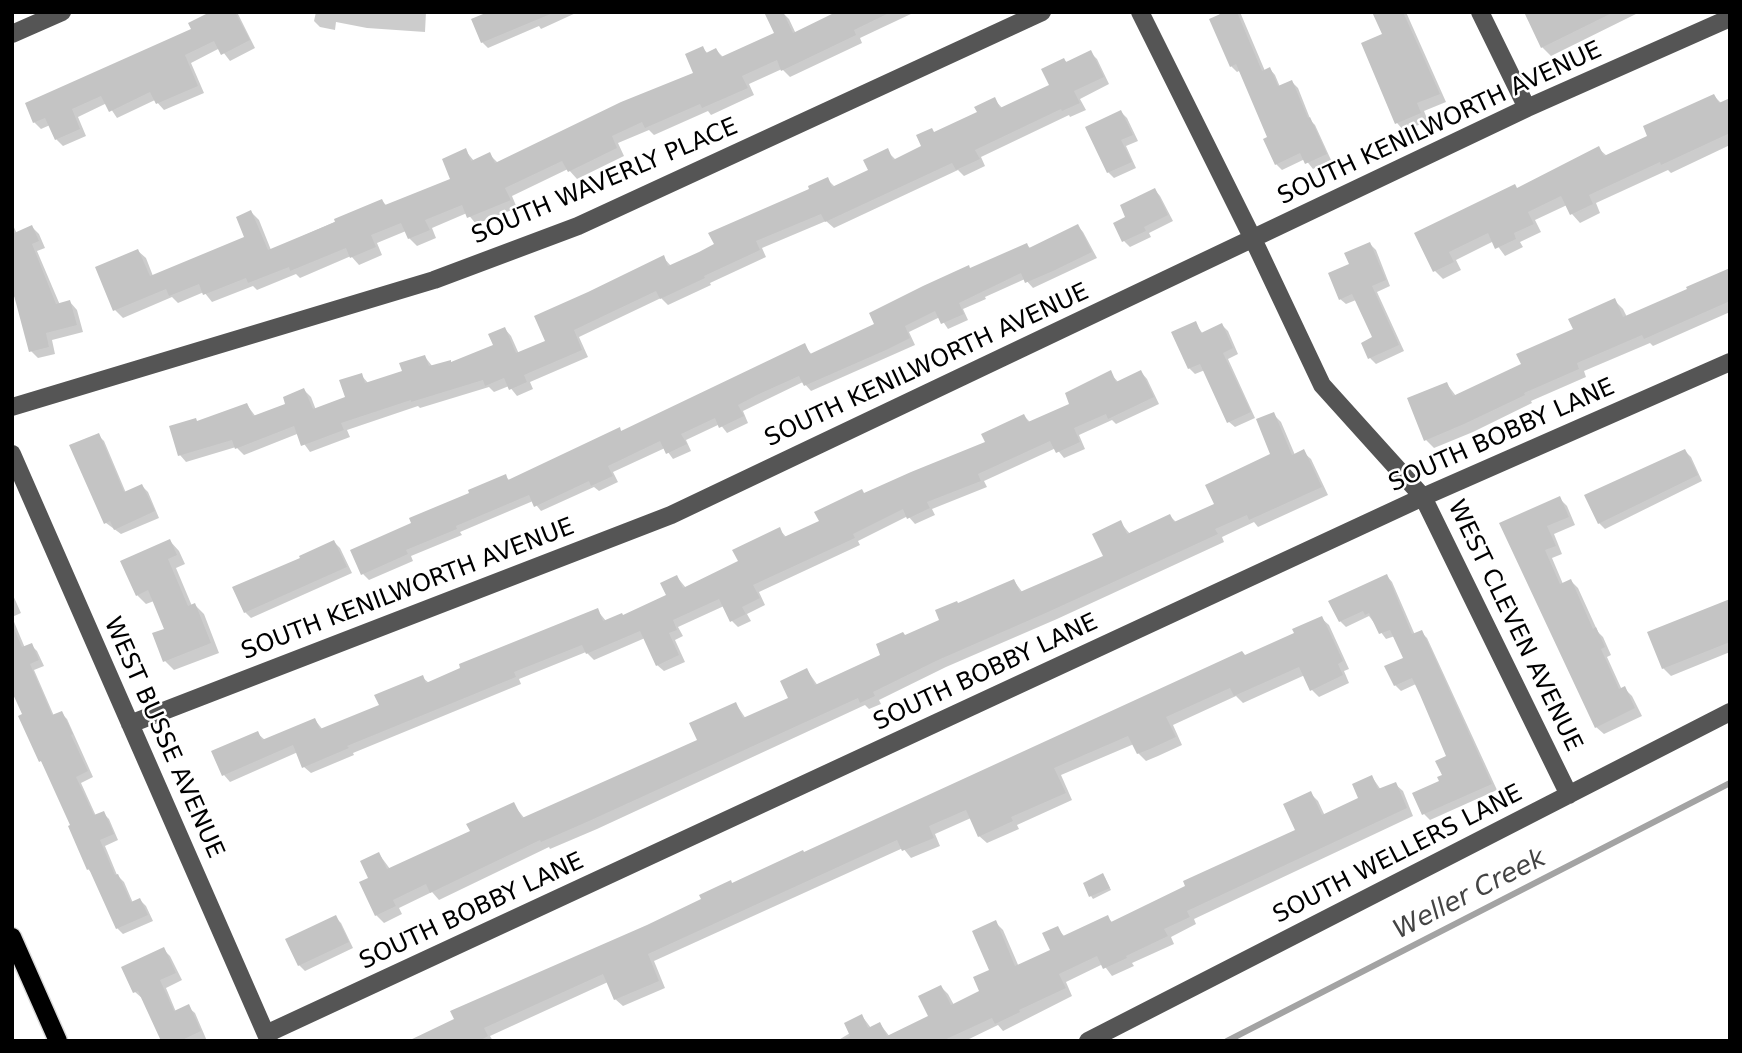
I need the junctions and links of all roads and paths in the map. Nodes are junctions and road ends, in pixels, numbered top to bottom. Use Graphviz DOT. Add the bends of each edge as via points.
graph roads {
  1 [pos="62,12"];
  2 [pos="1042,12"];
  3 [pos="1140,12"];
  4 [pos="1480,12"];
  5 [pos="1730,18"];
  6 [pos="12,34"];
  7 [pos="1527,108"];
  8 [pos="1254,239"];
  9 [pos="1730,362"];
  10 [pos="12,407"];
  11 [pos="12,454"];
  12 [pos="1423,497"];
  13 [pos="1730,712"];
  14 [pos="130,723"];
  15 [pos="1569,795"];
  16 [pos="12,937"];
  17 [pos="267,1037"];
  18 [pos="58,1041"];
  19 [pos="1088,1041"];
  1 -- 6 [label="street"];
  2 -- 10 [label="street, SOUTH WAVERLY PLACE" via="578,226 434,281"];
  3 -- 8 [label="street, WEST CLEVEN AVENUE"];
  4 -- 7 [label="street"];
  5 -- 7 [label="street, SOUTH KENILWORTH AVENUE"];
  7 -- 8 [label="street, SOUTH KENILWORTH AVENUE"];
  8 -- 12 [label="street, WEST CLEVEN AVENUE" via="1322,385"];
  8 -- 14 [label="street, SOUTH KENILWORTH AVENUE" via="671,515"];
  9 -- 12 [label="street, SOUTH BOBBY LANE"];
  11 -- 14 [label="street, WEST BUSSE AVENUE"];
  12 -- 15 [label="street, WEST CLEVEN AVENUE"];
  12 -- 17 [label="street, SOUTH BOBBY LANE"];
  13 -- 15 [label="street, SOUTH WELLERS LANE"];
  14 -- 17 [label="street, WEST BUSSE AVENUE"];
  15 -- 19 [label="street, SOUTH WELLERS LANE"];
  16 -- 18 [label="main road"];
}
